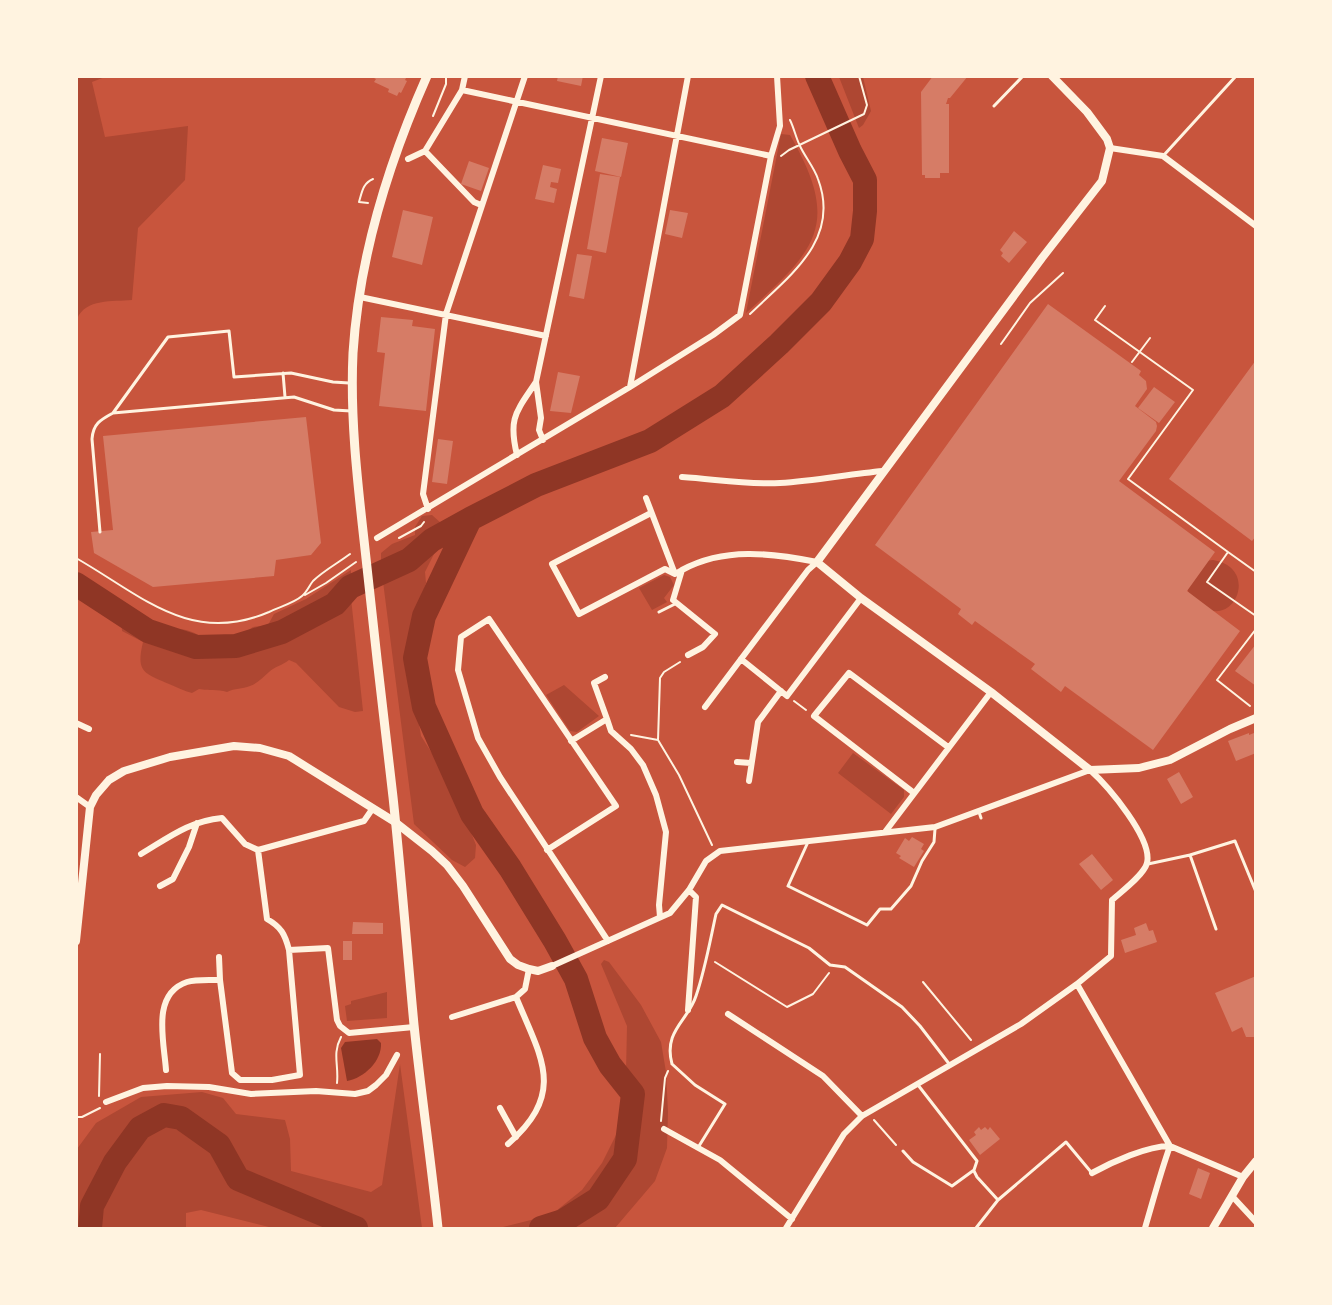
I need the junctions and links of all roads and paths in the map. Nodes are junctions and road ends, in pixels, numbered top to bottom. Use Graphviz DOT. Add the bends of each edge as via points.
graph roads {
  1 [pos="427,76"];
  2 [pos="446,76"];
  3 [pos="465,76"];
  4 [pos="525,76"];
  5 [pos="601,76"];
  6 [pos="688,76"];
  7 [pos="777,76"];
  8 [pos="859,76"];
  9 [pos="1023,76"];
  10 [pos="1052,76"];
  11 [pos="1236,76"];
  12 [pos="462,90"];
  13 [pos="517,101"];
  14 [pos="994,106"];
  15 [pos="592,118"];
  16 [pos="430,125"];
  17 [pos="677,136"];
  18 [pos="800,145"];
  19 [pos="1110,148"];
  20 [pos="425,151"];
  21 [pos="1163,156"];
  22 [pos="774,157"];
  23 [pos="408,159"];
  24 [pos="373,179"];
  25 [pos="368,203"];
  26 [pos="481,205"];
  27 [pos="1256,226"];
  28 [pos="1063,273"];
  29 [pos="360,297"];
  30 [pos="1105,306"];
  31 [pos="446,314"];
  32 [pos="740,315"];
  33 [pos="546,336"];
  34 [pos="1150,338"];
  35 [pos="1001,344"];
  36 [pos="1139,352"];
  37 [pos="1132,362"];
  38 [pos="283,373"];
  39 [pos="536,382"];
  40 [pos="353,383"];
  41 [pos="630,387"];
  42 [pos="285,398"];
  43 [pos="353,411"];
  44 [pos="113,413"];
  45 [pos="543,440"];
  46 [pos="517,455"];
  47 [pos="883,471"];
  48 [pos="682,477"];
  49 [pos="646,498"];
  50 [pos="428,509"];
  51 [pos="651,513"];
  52 [pos="100,532"];
  53 [pos="376,538"];
  54 [pos="1228,552"];
  55 [pos="350,554"];
  56 [pos="76,558"];
  57 [pos="366,559"];
  58 [pos="817,562"];
  59 [pos="679,572"];
  60 [pos="1256,572"];
  61 [pos="303,596"];
  62 [pos="861,598"];
  63 [pos="676,603"];
  64 [pos="659,612"];
  65 [pos="1256,616"];
  66 [pos="1256,629"];
  67 [pos="688,655"];
  68 [pos="741,659"];
  69 [pos="605,677"];
  70 [pos="991,692"];
  71 [pos="784,694"];
  72 [pos="1250,706"];
  73 [pos="705,707"];
  74 [pos="814,716"];
  75 [pos="1256,718"];
  76 [pos="607,719"];
  77 [pos="77,724"];
  78 [pos="89,729"];
  79 [pos="611,731"];
  80 [pos="658,740"];
  81 [pos="571,741"];
  82 [pos="948,747"];
  83 [pos="738,762"];
  84 [pos="751,764"];
  85 [pos="1090,770"];
  86 [pos="748,781"];
  87 [pos="914,793"];
  88 [pos="76,797"];
  89 [pos="90,807"];
  90 [pos="373,808"];
  91 [pos="395,822"];
  92 [pos="197,823"];
  93 [pos="935,827"];
  94 [pos="885,832"];
  95 [pos="808,842"];
  96 [pos="258,850"];
  97 [pos="548,850"];
  98 [pos="716,853"];
  99 [pos="141,854"];
  100 [pos="1190,855"];
  101 [pos="1147,864"];
  102 [pos="160,886"];
  103 [pos="689,890"];
  104 [pos="1256,892"];
  105 [pos="660,917"];
  106 [pos="1216,929"];
  107 [pos="76,941"];
  108 [pos="608,941"];
  109 [pos="289,950"];
  110 [pos="219,957"];
  111 [pos="715,962"];
  112 [pos="552,966"];
  113 [pos="834,966"];
  114 [pos="529,969"];
  115 [pos="220,980"];
  116 [pos="923,982"];
  117 [pos="1077,984"];
  118 [pos="516,997"];
  119 [pos="688,1010"];
  120 [pos="728,1014"];
  121 [pos="452,1017"];
  122 [pos="414,1027"];
  123 [pos="342,1036"];
  124 [pos="978,1050"];
  125 [pos="100,1054"];
  126 [pos="397,1055"];
  127 [pos="672,1064"];
  128 [pos="950,1065"];
  129 [pos="166,1070"];
  130 [pos="272,1080"];
  131 [pos="918,1085"];
  132 [pos="273,1092"];
  133 [pos="333,1092"];
  134 [pos="106,1102"];
  135 [pos="500,1108"];
  136 [pos="98,1110"];
  137 [pos="865,1115"];
  138 [pos="76,1117"];
  139 [pos="664,1129"];
  140 [pos="516,1137"];
  141 [pos="508,1144"];
  142 [pos="699,1146"];
  143 [pos="1170,1146"];
  144 [pos="903,1151"];
  145 [pos="1256,1161"];
  146 [pos="974,1170"];
  147 [pos="1092,1173"];
  148 [pos="1243,1177"];
  149 [pos="1232,1196"];
  150 [pos="998,1200"];
  151 [pos="792,1219"];
  152 [pos="1256,1222"];
  153 [pos="438,1228"];
  154 [pos="786,1228"];
  155 [pos="976,1228"];
  156 [pos="1144,1228"];
  157 [pos="1213,1228"];
  1 -- 29 [label="highway" via="383,188"];
  2 -- 16 [label="path"];
  3 -- 12 [label="street"];
  4 -- 13 [label="street"];
  5 -- 15 [label="street"];
  6 -- 17 [label="street"];
  7 -- 22 [label="street" via="780,126"];
  8 -- 18 [label="path" via="864,114"];
  9 -- 14 [label="lane"];
  10 -- 19 [label="street" via="1101,129"];
  11 -- 21 [label="lane"];
  12 -- 13 [label="street"];
  12 -- 20 [label="street"];
  13 -- 15 [label="street"];
  13 -- 26 [label="street"];
  15 -- 17 [label="street"];
  15 -- 33 [label="street"];
  17 -- 22 [label="street"];
  17 -- 41 [label="street"];
  18 -- 22 [label="path"];
  18 -- 32 [label="path" via="818,178 823,200 822,228 789,276 747,317"];
  19 -- 21 [label="street"];
  19 -- 47 [label="street" via="1102,182"];
  20 -- 23 [label="street"];
  20 -- 26 [label="street"];
  21 -- 27 [label="street"];
  22 -- 32 [label="street"];
  24 -- 25 [label="path" via="367,181 359,202"];
  26 -- 31 [label="street"];
  28 -- 35 [label="path" via="1030,303"];
  29 -- 31 [label="street"];
  29 -- 40 [label="highway"];
  30 -- 36 [label="path" via="1095,320"];
  31 -- 33 [label="street"];
  31 -- 50 [label="street" via="423,494"];
  32 -- 41 [label="street"];
  33 -- 39 [label="street"];
  34 -- 36 [label="path"];
  36 -- 37 [label="path"];
  36 -- 54 [label="path" via="1193,390 1128,480"];
  38 -- 40 [label="lane"];
  38 -- 42 [label="lane"];
  38 -- 44 [label="lane" via="234,377 229,331 168,337"];
  39 -- 45 [label="street"];
  39 -- 46 [label="street" via="515,414 512,436"];
  40 -- 43 [label="highway"];
  41 -- 45 [label="street"];
  42 -- 43 [label="lane"];
  42 -- 44 [label="lane"];
  43 -- 57 [label="highway"];
  44 -- 52 [label="lane" via="97,423 92,435"];
  45 -- 46 [label="street"];
  46 -- 50 [label="street"];
  47 -- 48 [label="street" via="779,483"];
  47 -- 58 [label="street"];
  49 -- 51 [label="street"];
  50 -- 53 [label="street"];
  51 -- 59 [label="street"];
  51 -- 59 [label="street" via="552,564 579,614 664,569"];
  54 -- 60 [label="path"];
  54 -- 65 [label="path" via="1207,582"];
  55 -- 61 [label="path" via="314,580"];
  56 -- 61 [label="path" via="164,611 201,623 239,622"];
  57 -- 61 [label="path" via="351,564"];
  57 -- 91 [label="highway"];
  58 -- 59 [label="street" via="763,554 726,555"];
  58 -- 62 [label="street"];
  58 -- 68 [label="street"];
  59 -- 63 [label="street" via="673,600"];
  62 -- 70 [label="street"];
  62 -- 71 [label="street"];
  63 -- 64 [label="lane"];
  63 -- 67 [label="street" via="715,634"];
  66 -- 72 [label="path" via="1218,680"];
  67 -- 80 [label="path" via="660,678"];
  68 -- 71 [label="street"];
  68 -- 73 [label="street"];
  69 -- 76 [label="street" via="594,683"];
  70 -- 82 [label="street"];
  70 -- 85 [label="street"];
  71 -- 74 [label="path"];
  71 -- 84 [label="street" via="758,722"];
  74 -- 82 [label="street" via="849,673"];
  74 -- 87 [label="street"];
  75 -- 85 [label="street" via="1170,760 1139,768"];
  76 -- 79 [label="street"];
  76 -- 81 [label="street"];
  77 -- 78 [label="street"];
  79 -- 80 [label="path"];
  79 -- 105 [label="street" via="643,765 666,832"];
  80 -- 98 [label="path"];
  81 -- 97 [label="street" via="616,806"];
  81 -- 97 [label="street" via="489,619 461,637 458,670 478,738"];
  82 -- 87 [label="street"];
  83 -- 84 [label="street"];
  84 -- 86 [label="street"];
  85 -- 93 [label="street" via="980,815"];
  85 -- 101 [label="street" via="1105,783 1127,814 1148,850"];
  87 -- 94 [label="street"];
  88 -- 89 [label="street"];
  89 -- 90 [label="street" via="109,780 124,771 170,757 234,746 289,756"];
  89 -- 107 [label="street"];
  90 -- 91 [label="street"];
  90 -- 96 [label="street" via="364,820"];
  91 -- 114 [label="street" via="447,865 510,959"];
  91 -- 122 [label="highway"];
  92 -- 96 [label="street" via="222,818 245,844"];
  92 -- 99 [label="street"];
  92 -- 102 [label="street" via="173,879"];
  93 -- 94 [label="street"];
  93 -- 95 [label="lane" via="934,842 911,886 891,909 880,909 867,925 788,886"];
  94 -- 95 [label="street"];
  95 -- 98 [label="street"];
  96 -- 109 [label="street" via="267,919 279,926"];
  97 -- 108 [label="street"];
  98 -- 103 [label="street" via="700,869"];
  100 -- 101 [label="lane"];
  100 -- 104 [label="lane" via="1235,841"];
  100 -- 106 [label="lane"];
  101 -- 117 [label="street" via="1112,900 1111,956"];
  103 -- 105 [label="street" via="670,913"];
  103 -- 119 [label="street" via="696,897"];
  105 -- 108 [label="street"];
  108 -- 112 [label="street"];
  109 -- 122 [label="street" via="328,948 337,1020 349,1033"];
  109 -- 130 [label="street" via="300,1075"];
  110 -- 115 [label="street"];
  111 -- 113 [label="path" via="787,1007 813,994"];
  112 -- 114 [label="street" via="538,971"];
  113 -- 119 [label="lane" via="809,948 722,905 716,914 696,999"];
  113 -- 128 [label="lane" via="844,967 902,1007"];
  114 -- 118 [label="street" via="525,989"];
  115 -- 129 [label="street" via="188,981 166,999 162,1013"];
  115 -- 130 [label="street" via="232,1073 240,1080"];
  116 -- 124 [label="path"];
  117 -- 124 [label="street"];
  117 -- 143 [label="street"];
  118 -- 121 [label="street"];
  118 -- 140 [label="street" via="543,1063 544,1092 536,1114"];
  119 -- 127 [label="lane" via="670,1045"];
  120 -- 137 [label="street" via="823,1076"];
  122 -- 153 [label="highway"];
  123 -- 133 [label="path" via="335,1049 338,1082"];
  124 -- 128 [label="street"];
  125 -- 136 [label="path"];
  126 -- 133 [label="street" via="386,1075 368,1091"];
  127 -- 139 [label="path" via="665,1078 661,1125"];
  127 -- 142 [label="lane" via="725,1104"];
  128 -- 131 [label="street"];
  130 -- 132 [label="street"];
  131 -- 137 [label="street"];
  131 -- 146 [label="lane" via="977,1161"];
  132 -- 133 [label="street"];
  132 -- 134 [label="street" via="250,1094 209,1087 167,1086 143,1088"];
  134 -- 136 [label="path"];
  135 -- 140 [label="street"];
  136 -- 138 [label="path"];
  137 -- 144 [label="path"];
  137 -- 151 [label="street" via="843,1134"];
  139 -- 142 [label="street"];
  140 -- 141 [label="street"];
  142 -- 151 [label="street"];
  143 -- 147 [label="street" via="1158,1146"];
  143 -- 148 [label="street"];
  143 -- 156 [label="street"];
  144 -- 146 [label="lane" via="913,1162 952,1186"];
  145 -- 148 [label="main road"];
  146 -- 150 [label="lane"];
  147 -- 150 [label="lane" via="1066,1142"];
  148 -- 149 [label="main road"];
  149 -- 152 [label="street"];
  149 -- 157 [label="main road"];
  150 -- 155 [label="lane"];
  151 -- 154 [label="street"];
}
